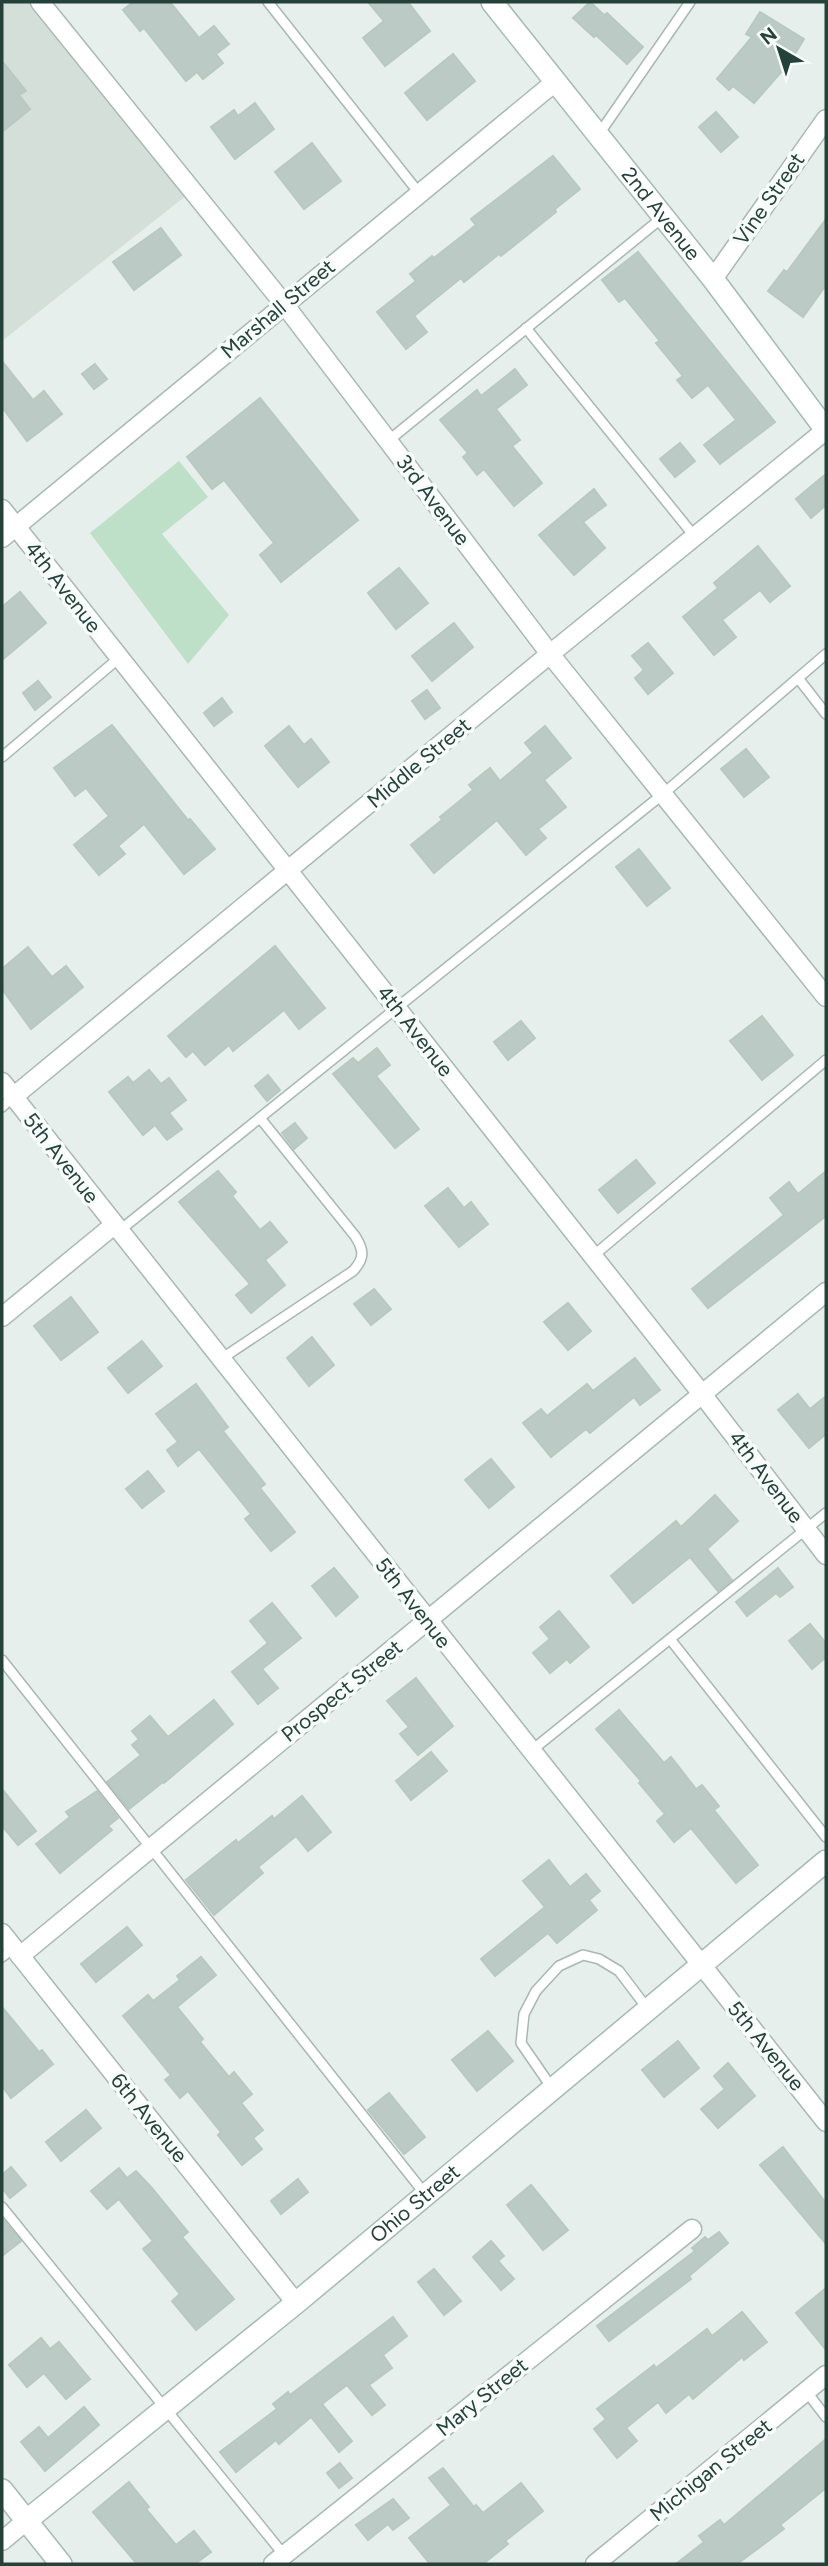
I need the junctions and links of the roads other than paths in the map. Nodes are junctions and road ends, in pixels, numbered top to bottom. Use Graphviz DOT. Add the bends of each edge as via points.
graph roads {
  1 [pos="42,2"];
  2 [pos="268,2"];
  3 [pos="492,2"];
  4 [pos="690,2"];
  5 [pos="555,82"];
  6 [pos="826,119"];
  7 [pos="598,136"];
  8 [pos="419,193"];
  9 [pos="663,217"];
  10 [pos="713,279"];
  11 [pos="284,304"];
  12 [pos="526,328"];
  13 [pos="826,430"];
  14 [pos="388,441"];
  15 [pos="2,509"];
  16 [pos="9,532"];
  17 [pos="695,537"];
  18 [pos="550,654"];
  19 [pos="826,654"];
  20 [pos="119,658"];
  21 [pos="798,678"];
  22 [pos="826,714"];
  23 [pos="2,757"];
  24 [pos="663,794"];
  25 [pos="289,872"];
  26 [pos="826,997"];
  27 [pos="396,1008"];
  28 [pos="826,1060"];
  29 [pos="2,1083"];
  30 [pos="8,1102"];
  31 [pos="260,1118"];
  32 [pos="116,1228"];
  33 [pos="593,1256"];
  34 [pos="826,1292"];
  35 [pos="2,1317"];
  36 [pos="220,1359"];
  37 [pos="702,1394"];
  38 [pos="826,1513"];
  39 [pos="806,1529"];
  40 [pos="826,1555"];
  41 [pos="427,1620"];
  42 [pos="670,1639"];
  43 [pos="2,1660"];
  44 [pos="531,1751"];
  45 [pos="826,1837"];
  46 [pos="150,1849"];
  47 [pos="826,1861"];
  48 [pos="2,1933"];
  49 [pos="12,1954"];
  50 [pos="700,1964"];
  51 [pos="648,2008"];
  52 [pos="552,2088"];
  53 [pos="826,2122"];
  54 [pos="425,2194"];
  55 [pos="2,2207"];
  56 [pos="692,2229"];
  57 [pos="296,2303"];
  58 [pos="826,2375"];
  59 [pos="806,2391"];
  60 [pos="164,2407"];
  61 [pos="826,2417"];
  62 [pos="2,2490"];
  63 [pos="26,2521"];
  64 [pos="2,2541"];
  65 [pos="279,2560"];
  66 [pos="61,2564"];
  67 [pos="595,2564"];
  1 -- 11 [label="street, 3rd Avenue"];
  2 -- 8 [label="lane"];
  3 -- 5 [label="street, 2nd Avenue"];
  4 -- 7 [label="lane"];
  5 -- 7 [label="street, 2nd Avenue"];
  5 -- 8 [label="street, Marshall Street"];
  6 -- 10 [label="street, Vine Street"];
  7 -- 9 [label="street, 2nd Avenue"];
  8 -- 11 [label="street, Marshall Street"];
  9 -- 10 [label="street, 2nd Avenue"];
  9 -- 12 [label="lane"];
  10 -- 13 [label="street, 2nd Avenue"];
  11 -- 14 [label="street, 3rd Avenue"];
  11 -- 16 [label="street, Marshall Street"];
  12 -- 14 [label="lane"];
  12 -- 17 [label="lane"];
  13 -- 17 [label="street, Middle Street"];
  14 -- 18 [label="street, 3rd Avenue"];
  15 -- 16 [label="street, 4th Avenue"];
  16 -- 20 [label="street, 4th Avenue"];
  17 -- 18 [label="street, Middle Street"];
  18 -- 24 [label="street, 3rd Avenue"];
  18 -- 25 [label="street, Middle Street"];
  19 -- 21 [label="lane"];
  20 -- 23 [label="lane"];
  20 -- 25 [label="street, 4th Avenue"];
  21 -- 22 [label="lane"];
  21 -- 24 [label="lane"];
  24 -- 26 [label="street, 3rd Avenue"];
  24 -- 27 [label="lane"];
  25 -- 27 [label="street, 4th Avenue"];
  25 -- 30 [label="street, Middle Street"];
  27 -- 31 [label="lane"];
  27 -- 33 [label="street, 4th Avenue"];
  28 -- 33 [label="lane"];
  29 -- 30 [label="street, 5th Avenue"];
  30 -- 32 [label="street, 5th Avenue"];
  31 -- 32 [label="lane"];
  31 -- 36 [label="lane" via="355,1236 363,1253 354,1272"];
  32 -- 35 [label="street"];
  32 -- 36 [label="street, 5th Avenue"];
  33 -- 37 [label="street, 4th Avenue"];
  34 -- 37 [label="street, Prospect Street"];
  36 -- 41 [label="street, 5th Avenue"];
  37 -- 39 [label="street, 4th Avenue"];
  37 -- 41 [label="street, Prospect Street"];
  38 -- 39 [label="lane"];
  39 -- 40 [label="street, 4th Avenue"];
  39 -- 42 [label="lane"];
  41 -- 44 [label="street, 5th Avenue"];
  41 -- 46 [label="street, Prospect Street"];
  42 -- 44 [label="lane"];
  42 -- 45 [label="lane"];
  43 -- 46 [label="lane"];
  44 -- 50 [label="street, 5th Avenue"];
  46 -- 49 [label="street, Prospect Street"];
  46 -- 54 [label="lane"];
  47 -- 50 [label="street, Ohio Street"];
  48 -- 49 [label="street, 6th Avenue"];
  49 -- 57 [label="street, 6th Avenue"];
  50 -- 51 [label="street, Ohio Street"];
  50 -- 53 [label="street, 5th Avenue"];
  51 -- 52 [label="street, Ohio Street"];
  51 -- 52 [label="lane" via="620,1971 599,1959 583,1955 559,1966 536,1991 524,2014 521,2043"];
  52 -- 54 [label="street, Ohio Street"];
  54 -- 57 [label="street, Ohio Street"];
  55 -- 60 [label="lane"];
  56 -- 65 [label="street, Mary Street"];
  57 -- 60 [label="street, Ohio Street"];
  58 -- 59 [label="street, Michigan Street"];
  59 -- 61 [label="lane"];
  59 -- 67 [label="street, Michigan Street"];
  60 -- 63 [label="street, Ohio Street"];
  60 -- 65 [label="lane"];
  62 -- 63 [label="street"];
  63 -- 64 [label="street, Ohio Street"];
  63 -- 66 [label="street"];
}
